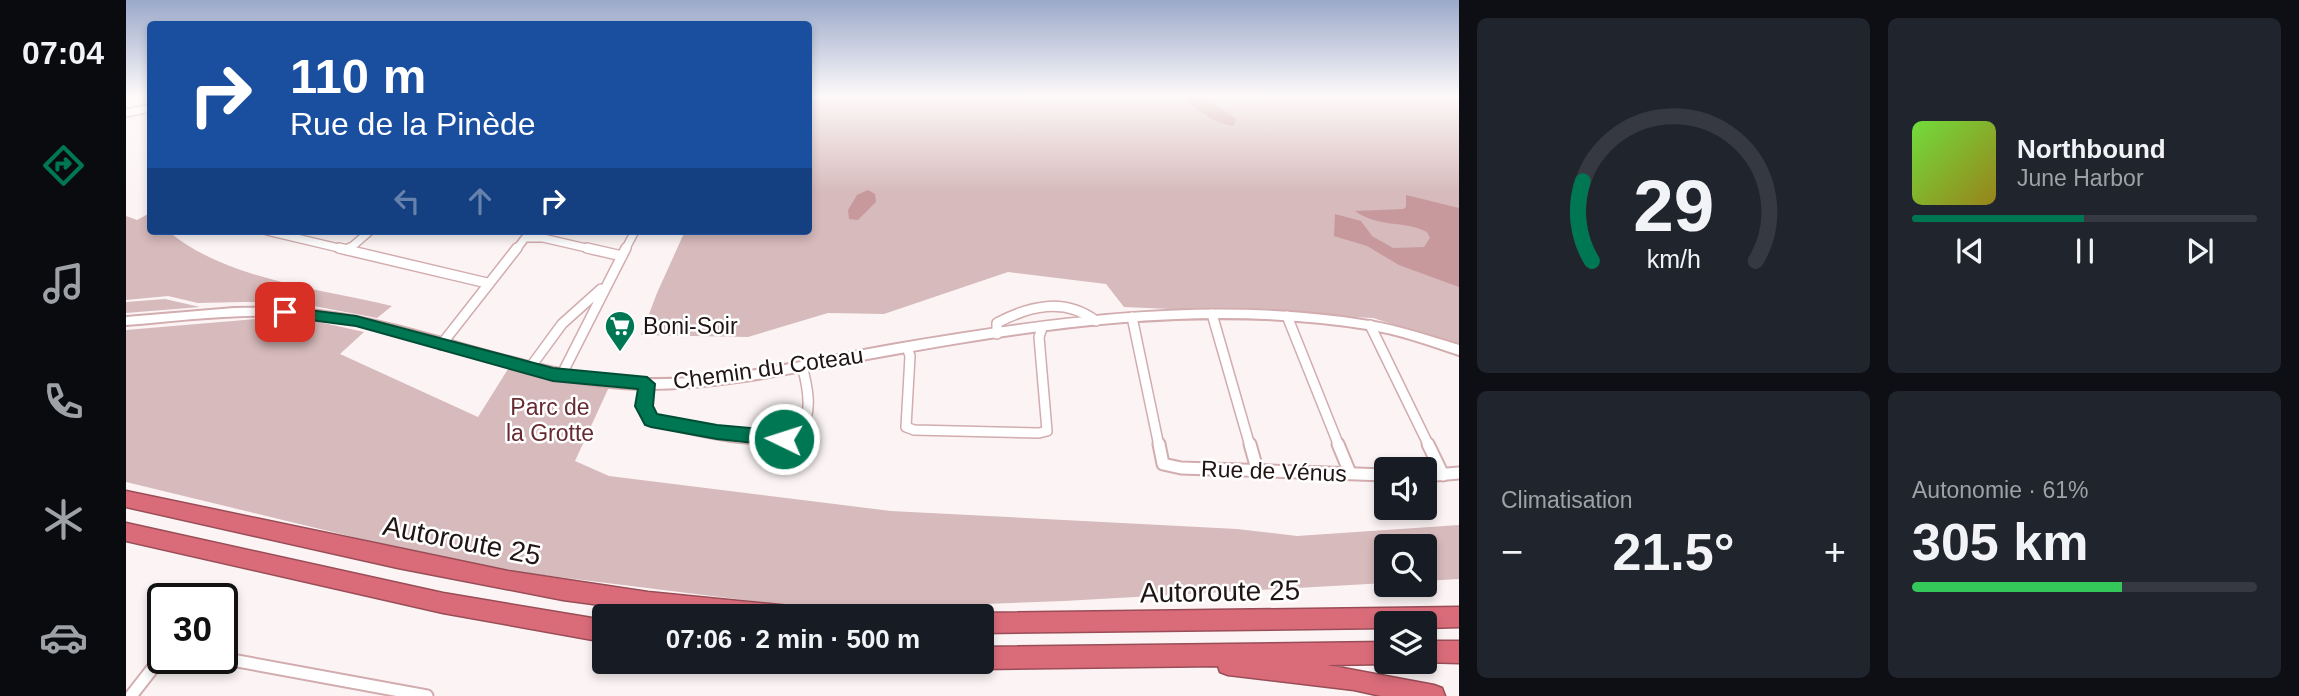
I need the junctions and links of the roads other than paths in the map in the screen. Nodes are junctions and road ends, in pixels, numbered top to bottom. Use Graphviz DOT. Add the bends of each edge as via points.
graph roads {
  1 [pos="284,235"];
  2 [pos="365,235"];
  3 [pos="633,235"];
  4 [pos="348,250"];
  5 [pos="622,256"];
  6 [pos="609,280"];
  7 [pos="487,283"];
  8 [pos="1212,314"];
  9 [pos="1287,316"];
  10 [pos="1132,317"];
  11 [pos="126,321"];
  12 [pos="1096,321"];
  13 [pos="1370,325"];
  14 [pos="1042,328"];
  15 [pos="997,334"];
  16 [pos="440,345"];
  17 [pos="907,347"];
  18 [pos="1459,350"];
  19 [pos="803,366"];
  20 [pos="529,369"];
  21 [pos="561,376"];
  22 [pos="647,384"];
  23 [pos="1257,469"];
  24 [pos="1350,473"];
  25 [pos="1459,473"];
  26 [pos="1374,474"];
  27 [pos="1443,475"];
  28 [pos="1437,476"];
  29 [pos="126,499"];
  30 [pos="126,532"];
  31 [pos="667,604"];
  32 [pos="1459,617"];
  33 [pos="994,623"];
  34 [pos="592,629"];
  35 [pos="1437,652"];
  36 [pos="1459,652"];
  37 [pos="1374,653"];
  38 [pos="1156,656"];
  39 [pos="994,658"];
  40 [pos="238,661"];
  41 [pos="148,674"];
  42 [pos="131,696"];
  43 [pos="426,696"];
  44 [pos="1434,696"];
  1 -- 4 [label="street"];
  2 -- 4 [label="street"];
  3 -- 5 [label="street"];
  4 -- 7 [label="street"];
  5 -- 6 [label="street"];
  5 -- 7 [label="street" via="530,236"];
  6 -- 20 [label="street" via="562,324"];
  6 -- 21 [label="street"];
  7 -- 16 [label="street"];
  8 -- 9 [label="street, Chemin du Coteau"];
  8 -- 10 [label="street, Chemin du Coteau"];
  8 -- 23 [label="street"];
  9 -- 13 [label="street, Chemin du Coteau"];
  9 -- 24 [label="street"];
  10 -- 12 [label="street, Chemin du Coteau"];
  10 -- 23 [label="street, Rue de Vénus" via="1163,464"];
  11 -- 16 [label="street, Chemin du Coteau" via="247,312 308,313 356,321"];
  12 -- 14 [label="street, Chemin du Coteau"];
  12 -- 15 [label="street, Chemin du Coteau" via="1084,312 1059,307 1024,310 997,323"];
  13 -- 18 [label="street, Chemin du Coteau"];
  13 -- 27 [label="street"];
  14 -- 15 [label="street, Chemin du Coteau"];
  14 -- 17 [label="street" via="1047,431 1040,433 906,427"];
  15 -- 17 [label="street, Chemin du Coteau"];
  16 -- 20 [label="street, Chemin du Coteau"];
  17 -- 19 [label="street, Chemin du Coteau"];
  19 -- 22 [label="street, Chemin du Coteau"];
  19 -- 22 [label="street" via="807,411 800,429 784,439 651,420 644,406"];
  20 -- 21 [label="street, Chemin du Coteau"];
  21 -- 22 [label="street, Chemin du Coteau"];
  23 -- 24 [label="street, Rue de Vénus"];
  24 -- 26 [label="street, Rue de Vénus"];
  25 -- 27 [label="street"];
  27 -- 28 [label="street"];
  29 -- 31 [label="highway, Autoroute 25" via="404,560"];
  30 -- 34 [label="highway" via="443,603"];
  32 -- 33 [label="highway, Autoroute 25"];
  35 -- 36 [label="highway"];
  37 -- 38 [label="highway"];
  38 -- 39 [label="highway"];
  38 -- 44 [label="highway" via="1354,679"];
  40 -- 43 [label="street"];
  41 -- 42 [label="street"];
}
